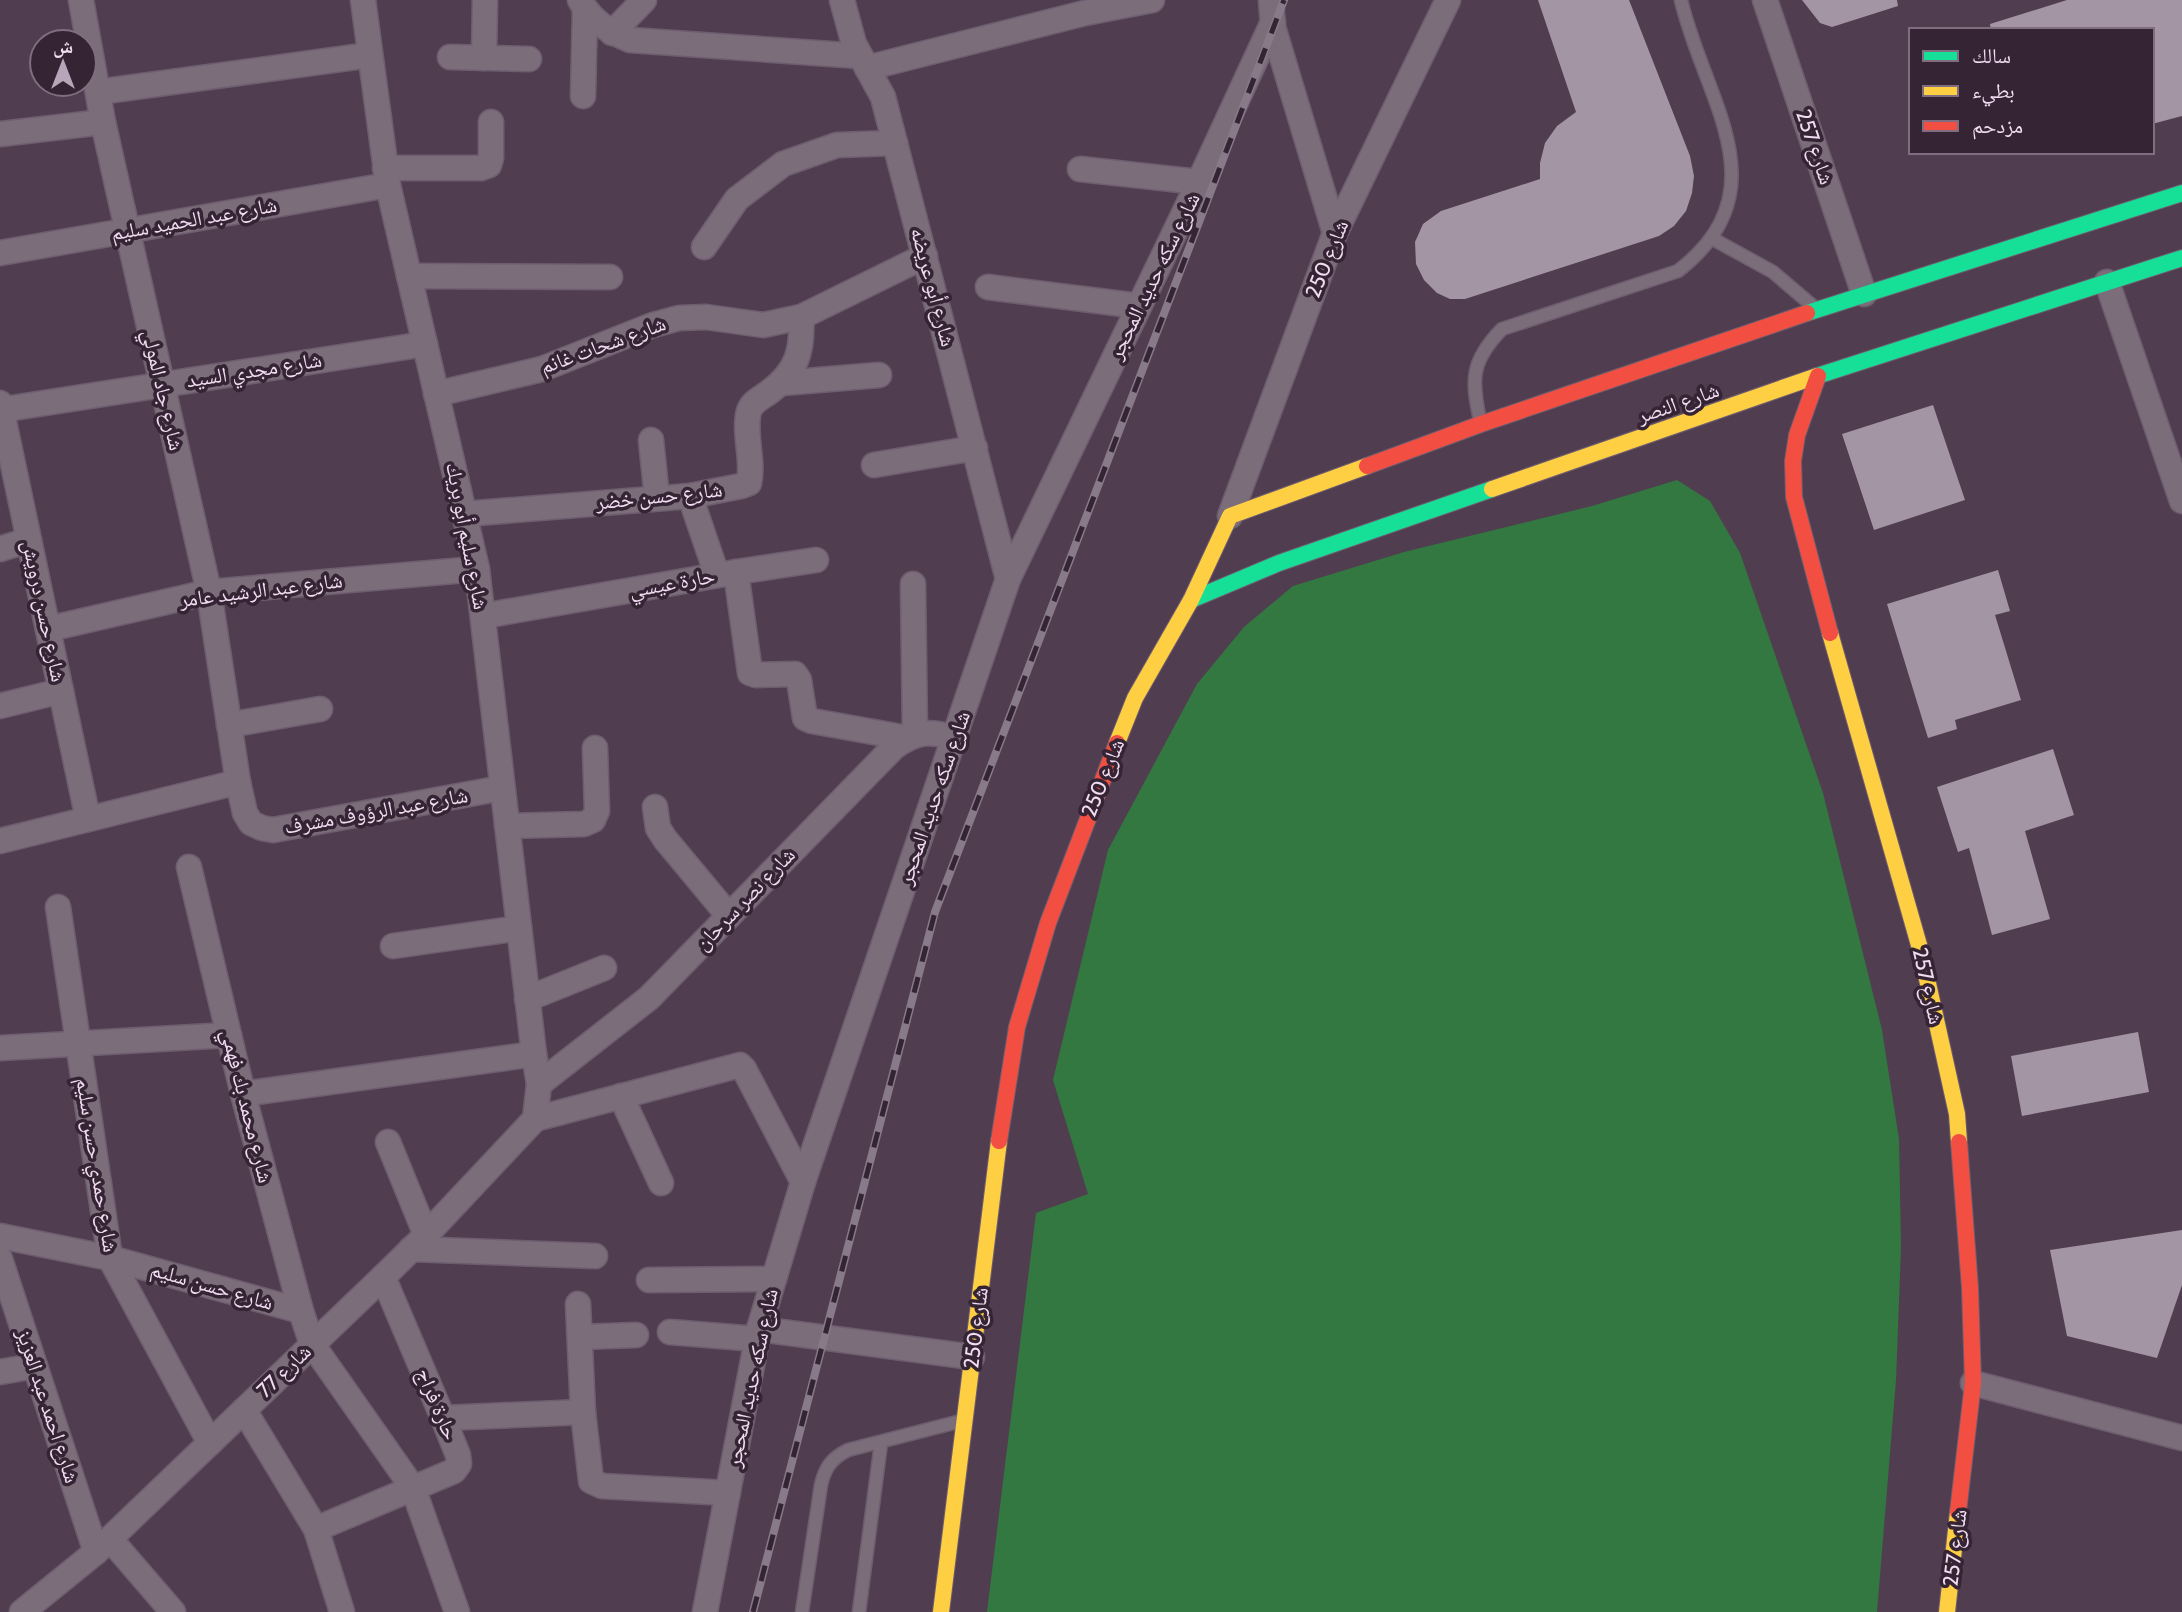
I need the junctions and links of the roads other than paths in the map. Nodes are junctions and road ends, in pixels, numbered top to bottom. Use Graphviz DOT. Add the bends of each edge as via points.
graph roads {
  1 [pos="81,0"];
  2 [pos="363,0"];
  3 [pos="485,0"];
  4 [pos="645,0"];
  5 [pos="842,0"];
  6 [pos="1152,0"];
  7 [pos="1448,0"];
  8 [pos="1681,0"];
  9 [pos="1765,0"];
  10 [pos="582,5"];
  11 [pos="1270,6"];
  12 [pos="86,28"];
  13 [pos="612,33"];
  14 [pos="370,55"];
  15 [pos="450,57"];
  16 [pos="484,58"];
  17 [pos="529,59"];
  18 [pos="864,62"];
  19 [pos="98,92"];
  20 [pos="583,96"];
  21 [pos="103,122"];
  22 [pos="491,122"];
  23 [pos="0,134"];
  24 [pos="895,143"];
  25 [pos="1080,169"];
  26 [pos="386,176"];
  27 [pos="1199,181"];
  28 [pos="2182,192"];
  29 [pos="127,230"];
  30 [pos="1335,233"];
  31 [pos="1713,239"];
  32 [pos="704,247"];
  33 [pos="0,253"];
  34 [pos="925,256"];
  35 [pos="2182,258"];
  36 [pos="409,276"];
  37 [pos="610,277"];
  38 [pos="2107,282"];
  39 [pos="988,288"];
  40 [pos="1864,295"];
  41 [pos="1139,306"];
  42 [pos="1817,310"];
  43 [pos="802,317"];
  44 [pos="425,344"];
  45 [pos="879,375"];
  46 [pos="1818,376"];
  47 [pos="782,383"];
  48 [pos="162,384"];
  49 [pos="436,394"];
  50 [pos="0,408"];
  51 [pos="1481,424"];
  52 [pos="651,440"];
  53 [pos="975,448"];
  54 [pos="874,465"];
  55 [pos="690,496"];
  56 [pos="657,498"];
  57 [pos="2182,501"];
  58 [pos="464,514"];
  59 [pos="1230,516"];
  60 [pos="29,540"];
  61 [pos="0,549"];
  62 [pos="816,560"];
  63 [pos="477,569"];
  64 [pos="726,574"];
  65 [pos="1008,579"];
  66 [pos="913,584"];
  67 [pos="209,592"];
  68 [pos="1191,600"];
  69 [pos="483,616"];
  70 [pos="48,629"];
  71 [pos="61,691"];
  72 [pos="0,706"];
  73 [pos="320,709"];
  74 [pos="229,725"];
  75 [pos="911,736"];
  76 [pos="955,738"];
  77 [pos="594,748"];
  78 [pos="238,782"];
  79 [pos="502,788"];
  80 [pos="655,807"];
  81 [pos="88,819"];
  82 [pos="507,826"];
  83 [pos="0,841"];
  84 [pos="189,867"];
  85 [pos="58,907"];
  86 [pos="729,916"];
  87 [pos="519,928"];
  88 [pos="393,946"];
  89 [pos="604,968"];
  90 [pos="527,999"];
  91 [pos="229,1035"];
  92 [pos="78,1044"];
  93 [pos="0,1048"];
  94 [pos="534,1054"];
  95 [pos="539,1084"];
  96 [pos="243,1094"];
  97 [pos="621,1096"];
  98 [pos="535,1119"];
  99 [pos="388,1142"];
  100 [pos="803,1182"];
  101 [pos="661,1183"];
  102 [pos="0,1236"];
  103 [pos="419,1242"];
  104 [pos="596,1256"];
  105 [pos="110,1258"];
  106 [pos="0,1259"];
  107 [pos="383,1277"];
  108 [pos="774,1279"];
  109 [pos="649,1280"];
  110 [pos="578,1304"];
  111 [pos="301,1311"];
  112 [pos="670,1332"];
  113 [pos="758,1334"];
  114 [pos="636,1335"];
  115 [pos="580,1337"];
  116 [pos="312,1344"];
  117 [pos="972,1357"];
  118 [pos="35,1366"];
  119 [pos="0,1372"];
  120 [pos="1973,1383"];
  121 [pos="244,1410"];
  122 [pos="583,1412"];
  123 [pos="443,1418"];
  124 [pos="964,1420"];
  125 [pos="2182,1438"];
  126 [pos="210,1443"];
  127 [pos="881,1443"];
  128 [pos="413,1488"];
  129 [pos="728,1493"];
  130 [pos="316,1529"];
  131 [pos="103,1546"];
  132 [pos="22,1612"];
  133 [pos="173,1612"];
  134 [pos="342,1612"];
  135 [pos="457,1612"];
  136 [pos="705,1612"];
  137 [pos="803,1612"];
  138 [pos="859,1612"];
  139 [pos="941,1612"];
  140 [pos="1947,1612"];
  1 -- 12 [label="street, شارع جاد المولي"];
  2 -- 14 [label="street, شارع سليم أبو بريك"];
  3 -- 16 [label="street"];
  4 -- 13 [label="street"];
  5 -- 18 [label="street, شارع أبو عريضه"];
  6 -- 18 [label="street"];
  7 -- 30 [label="street, شارع 250"];
  8 -- 31 [label="lane" via="1731,155 1732,190"];
  9 -- 40 [label="street, شارع 257"];
  10 -- 13 [label="street"];
  10 -- 20 [label="street"];
  11 -- 27 [label="street, شارع سكه حديد المحجر"];
  11 -- 30 [label="street"];
  13 -- 18 [label="street" via="630,40"];
  14 -- 19 [label="street"];
  14 -- 26 [label="street, شارع سليم أبو بريك"];
  15 -- 16 [label="street"];
  16 -- 17 [label="street"];
  18 -- 24 [label="street, شارع أبو عريضه" via="883,97"];
  19 -- 21 [label="street, شارع جاد المولي"];
  21 -- 23 [label="street"];
  21 -- 29 [label="street, شارع جاد المولي"];
  22 -- 26 [label="street, شارع عبد الحميد سليم" via="489,165"];
  24 -- 32 [label="street" via="837,145 783,164 737,199"];
  24 -- 34 [label="street, شارع أبو عريضه"];
  25 -- 27 [label="street"];
  26 -- 29 [label="street, شارع عبد الحميد سليم"];
  26 -- 36 [label="street, شارع سليم أبو بريك"];
  27 -- 41 [label="street, شارع سكه حديد المحجر"];
  28 -- 40 [label="street, شارع النصر"];
  29 -- 33 [label="street, شارع عبد الحميد سليم"];
  29 -- 48 [label="street, شارع جاد المولي"];
  30 -- 59 [label="street, شارع 250"];
  31 -- 42 [label="lane" via="1773,272"];
  31 -- 51 [label="lane" via="1678,271 1502,329 1480,356 1475,372 1473,389"];
  34 -- 43 [label="street, شارع شحات غانم"];
  34 -- 53 [label="street, شارع أبو عريضه"];
  35 -- 38 [label="street, شارع النصر"];
  36 -- 37 [label="street"];
  36 -- 44 [label="street, شارع سليم أبو بريك"];
  38 -- 46 [label="street, شارع النصر"];
  38 -- 57 [label="street"];
  39 -- 41 [label="street"];
  40 -- 42 [label="street, شارع النصر"];
  41 -- 65 [label="street, شارع سكه حديد المحجر"];
  42 -- 51 [label="street, شارع النصر"];
  43 -- 47 [label="street, شارع حسن خضر" via="802,340"];
  43 -- 49 [label="street, شارع شحات غانم" via="763,325 679,318 542,369"];
  44 -- 48 [label="street, شارع مجدي السيد"];
  44 -- 49 [label="street, شارع سليم أبو بريك"];
  45 -- 47 [label="street"];
  46 -- 68 [label="street, شارع النصر" via="1279,563"];
  46 -- 120 [label="street, شارع 257" via="1797,435 1794,497 1921,952 1957,1114"];
  47 -- 55 [label="street, شارع حسن خضر" via="750,410 750,483"];
  48 -- 50 [label="street, شارع مجدي السيد"];
  48 -- 67 [label="street, شارع جاد المولي"];
  49 -- 58 [label="street, شارع سليم أبو بريك"];
  50 -- 60 [label="street, شارع حسن درويش"];
  51 -- 59 [label="street, شارع النصر"];
  52 -- 56 [label="street"];
  53 -- 54 [label="street"];
  53 -- 65 [label="street, شارع أبو عريضه"];
  55 -- 56 [label="street, شارع حسن خضر"];
  55 -- 64 [label="street"];
  56 -- 58 [label="street, شارع حسن خضر"];
  58 -- 63 [label="street, شارع سليم أبو بريك"];
  59 -- 68 [label="street, شارع 250"];
  60 -- 61 [label="street"];
  60 -- 70 [label="street, شارع حسن درويش"];
  62 -- 64 [label="street"];
  63 -- 67 [label="street, شارع عبد الرشيد عامر"];
  63 -- 69 [label="street, شارع سليم أبو بريك"];
  64 -- 69 [label="street, حارة عيسي"];
  64 -- 75 [label="street, حارة عيسي" via="750,673 795,674 805,718 812,721"];
  65 -- 76 [label="street, شارع سكه حديد المحجر"];
  66 -- 75 [label="street"];
  67 -- 70 [label="street, شارع عبد الرشيد عامر"];
  67 -- 74 [label="street, شارع جاد المولي"];
  68 -- 117 [label="street, شارع 250" via="1135,698 1048,923 1017,1027"];
  69 -- 79 [label="street, شارع سليم أبو بريك"];
  70 -- 71 [label="street, شارع حسن درويش"];
  71 -- 72 [label="street"];
  71 -- 81 [label="street, شارع حسن درويش"];
  73 -- 74 [label="street"];
  74 -- 78 [label="street, شارع جاد المولي"];
  75 -- 76 [label="street" via="935,732"];
  75 -- 86 [label="street, شارع نصر سرحان" via="894,747"];
  76 -- 100 [label="street, شارع سكه حديد المحجر"];
  77 -- 82 [label="street" via="597,811 593,820"];
  78 -- 79 [label="street, شارع عبد الرؤوف مشرف" via="251,822 273,830"];
  78 -- 81 [label="street"];
  79 -- 82 [label="street, شارع سليم أبو بريك"];
  80 -- 86 [label="street" via="665,839"];
  81 -- 83 [label="street"];
  82 -- 87 [label="street, شارع سليم أبو بريك"];
  84 -- 91 [label="street, شارع محمد بك فهمي"];
  85 -- 92 [label="street, شارع حمدي حسن سليم"];
  86 -- 95 [label="street, شارع نصر سرحان" via="649,998"];
  87 -- 88 [label="street"];
  87 -- 90 [label="street, شارع سليم أبو بريك"];
  89 -- 90 [label="street"];
  90 -- 94 [label="street, شارع سليم أبو بريك"];
  91 -- 92 [label="street"];
  91 -- 96 [label="street, شارع محمد بك فهمي"];
  92 -- 93 [label="street"];
  92 -- 105 [label="street, شارع حمدي حسن سليم"];
  94 -- 95 [label="street, شارع سليم أبو بريك"];
  94 -- 96 [label="street"];
  95 -- 98 [label="street, شارع سليم أبو بريك"];
  96 -- 111 [label="street, شارع محمد بك فهمي"];
  97 -- 98 [label="street"];
  97 -- 100 [label="street" via="740,1065"];
  97 -- 101 [label="street"];
  98 -- 103 [label="street, شارع 77"];
  99 -- 103 [label="street"];
  100 -- 108 [label="street, شارع سكه حديد المحجر"];
  102 -- 105 [label="street, شارع حسن سليم"];
  103 -- 104 [label="street"];
  103 -- 107 [label="street, شارع 77"];
  105 -- 111 [label="street, شارع حسن سليم"];
  105 -- 126 [label="street, شارع حمدي حسن سليم"];
  106 -- 118 [label="street, شارع احمد عبد العزيز"];
  107 -- 116 [label="street, شارع 77"];
  107 -- 123 [label="street, حارة فراج"];
  108 -- 109 [label="street"];
  108 -- 113 [label="street, شارع سكه حديد المحجر"];
  110 -- 115 [label="street"];
  111 -- 116 [label="street, شارع محمد بك فهمي"];
  112 -- 113 [label="street"];
  113 -- 117 [label="street"];
  113 -- 129 [label="street, شارع سكه حديد المحجر"];
  114 -- 115 [label="street"];
  115 -- 122 [label="street"];
  116 -- 121 [label="street, شارع 77"];
  116 -- 128 [label="street, شارع محمد بك فهمي"];
  117 -- 124 [label="street, شارع 250"];
  118 -- 119 [label="street"];
  118 -- 131 [label="street, شارع احمد عبد العزيز"];
  120 -- 125 [label="street"];
  120 -- 140 [label="street, شارع 257"];
  121 -- 126 [label="street, شارع 77"];
  121 -- 130 [label="street"];
  122 -- 123 [label="street"];
  122 -- 129 [label="street" via="591,1481 601,1486"];
  123 -- 128 [label="street, حارة فراج" via="459,1464 454,1471"];
  124 -- 127 [label="lane"];
  124 -- 139 [label="street, شارع 250"];
  126 -- 131 [label="street, شارع 77"];
  127 -- 137 [label="lane" via="838,1455 824,1473"];
  127 -- 138 [label="lane"];
  128 -- 130 [label="street, حارة فراج"];
  128 -- 135 [label="street, شارع محمد بك فهمي"];
  129 -- 136 [label="street, شارع سكه حديد المحجر"];
  130 -- 134 [label="street"];
  131 -- 132 [label="street, شارع 77"];
  131 -- 133 [label="street"];
}
